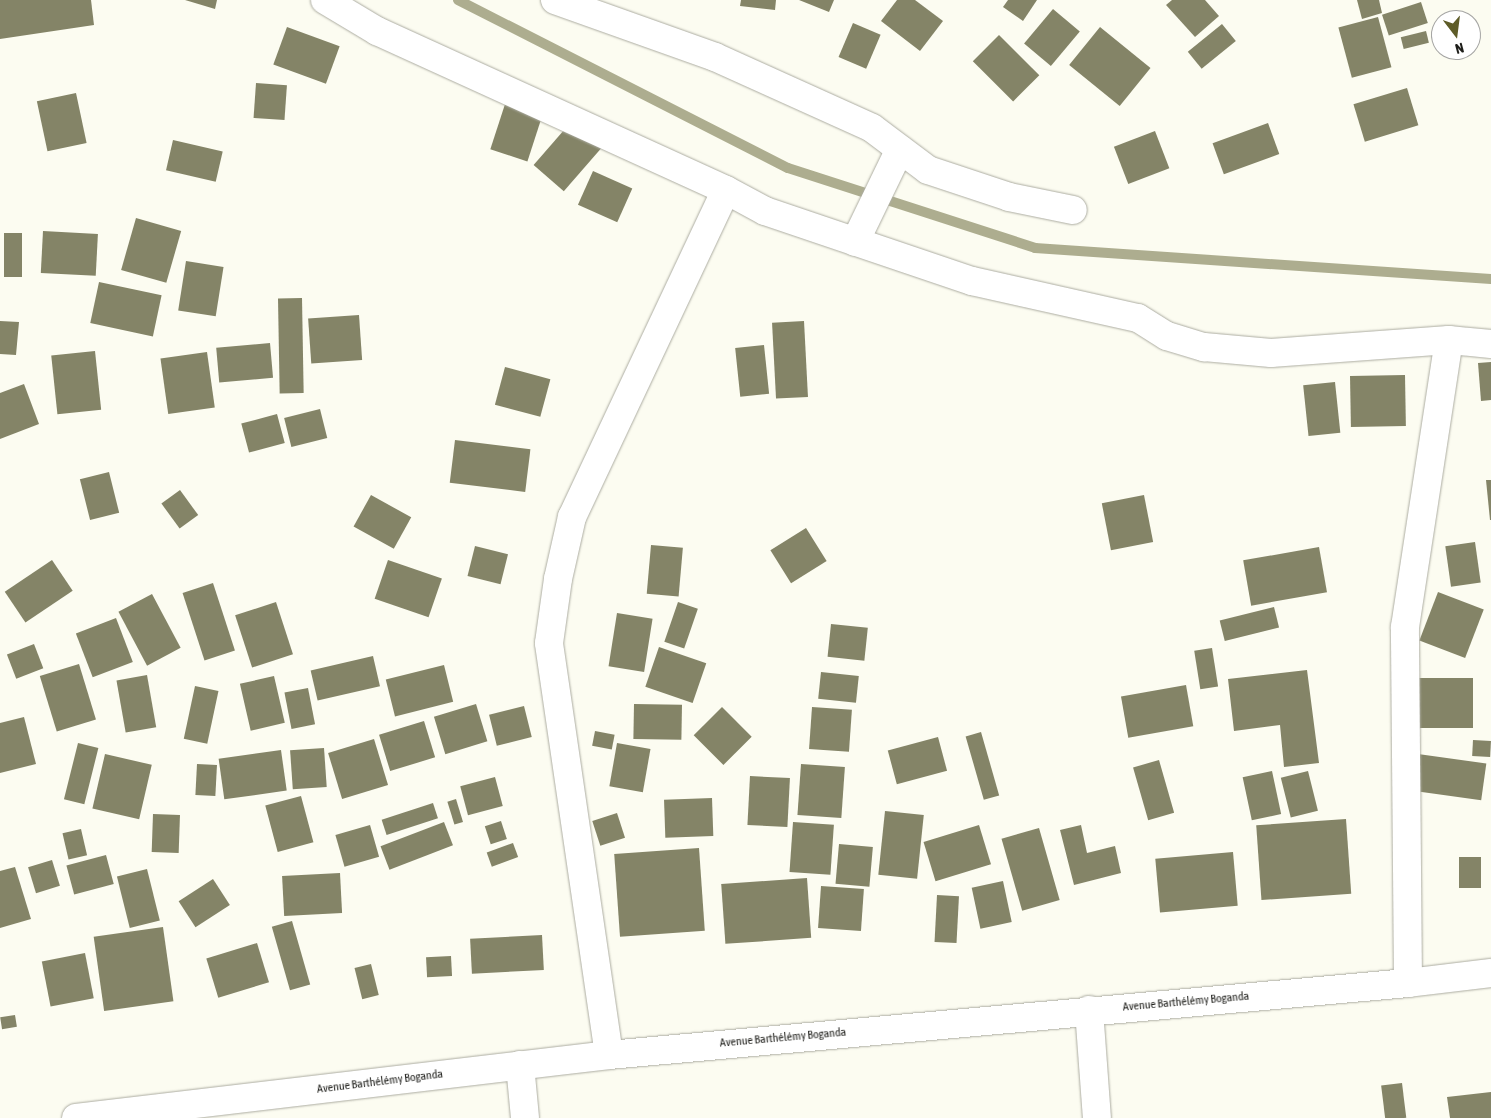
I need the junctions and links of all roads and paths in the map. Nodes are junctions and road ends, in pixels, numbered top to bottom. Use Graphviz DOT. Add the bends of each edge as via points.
graph roads {
  1 [pos="325,0"];
  2 [pos="555,0"];
  3 [pos="900,150"];
  4 [pos="726,190"];
  5 [pos="1073,210"];
  6 [pos="855,242"];
  7 [pos="1449,340"];
  8 [pos="1491,344"];
  9 [pos="1491,973"];
  10 [pos="1408,983"];
  11 [pos="1089,1010"];
  12 [pos="609,1055"];
  13 [pos="520,1065"];
  14 [pos="76,1118"];
  15 [pos="525,1118"];
  16 [pos="1098,1118"];
  1 -- 4 [label="street" via="377,31"];
  2 -- 3 [label="street" via="715,57 872,128"];
  3 -- 5 [label="street" via="928,170 1009,197"];
  3 -- 6 [label="street"];
  4 -- 6 [label="street" via="766,211"];
  4 -- 12 [label="street" via="572,517 558,579 549,643"];
  6 -- 7 [label="street" via="972,281 1138,318 1167,336 1204,347 1271,353"];
  7 -- 8 [label="street"];
  7 -- 10 [label="street" via="1405,627"];
  9 -- 10 [label="street, Avenue Barthélémy Boganda"];
  10 -- 11 [label="street, Avenue Barthélémy Boganda"];
  11 -- 12 [label="street, Avenue Barthélémy Boganda"];
  11 -- 16 [label="street"];
  12 -- 13 [label="street, Avenue Barthélémy Boganda"];
  13 -- 14 [label="street, Avenue Barthélémy Boganda"];
  13 -- 15 [label="street"];
}
